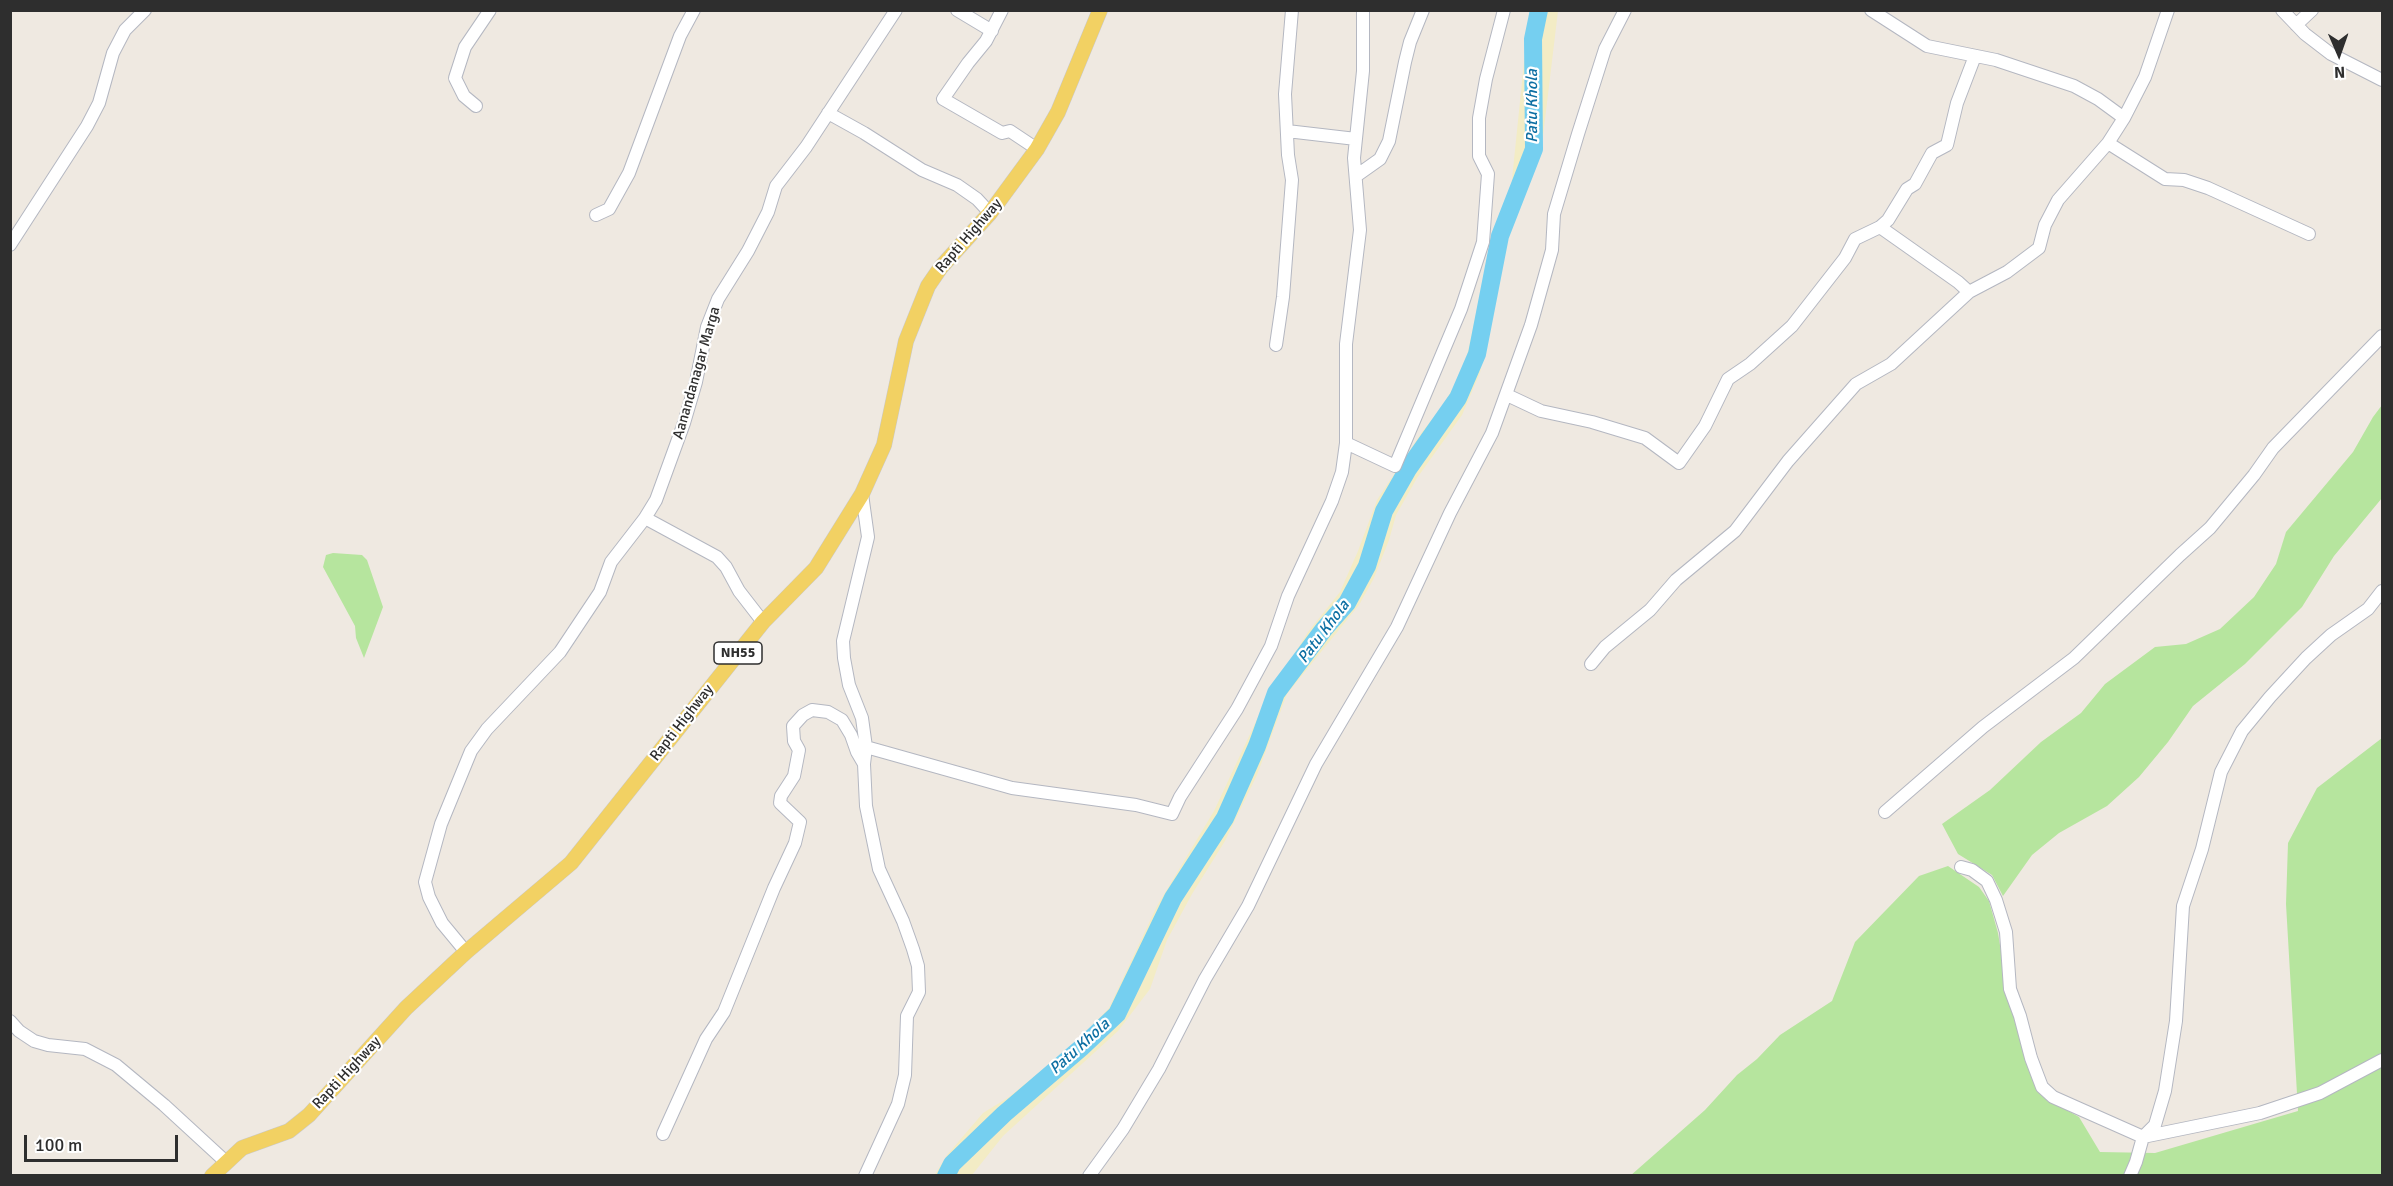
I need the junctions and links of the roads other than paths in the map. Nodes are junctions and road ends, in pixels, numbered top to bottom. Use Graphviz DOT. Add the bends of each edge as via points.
graph roads {
  1 [pos="145,10"];
  2 [pos="490,10"];
  3 [pos="694,10"];
  4 [pos="896,10"];
  5 [pos="957,10"];
  6 [pos="1002,10"];
  7 [pos="1100,10"];
  8 [pos="1292,10"];
  9 [pos="1363,10"];
  10 [pos="1423,10"];
  11 [pos="1504,10"];
  12 [pos="1625,10"];
  13 [pos="1871,10"];
  14 [pos="2168,10"];
  15 [pos="2282,10"];
  16 [pos="2312,10"];
  17 [pos="2296,25"];
  18 [pos="992,31"];
  19 [pos="1975,56"];
  20 [pos="2382,80"];
  21 [pos="476,106"];
  22 [pos="828,113"];
  23 [pos="2124,118"];
  24 [pos="1287,130"];
  25 [pos="1356,139"];
  26 [pos="2108,143"];
  27 [pos="1037,149"];
  28 [pos="1356,176"];
  29 [pos="990,213"];
  30 [pos="596,215"];
  31 [pos="1880,227"];
  32 [pos="2309,234"];
  33 [pos="10,245"];
  34 [pos="1969,292"];
  35 [pos="2382,336"];
  36 [pos="1276,345"];
  37 [pos="1507,395"];
  38 [pos="1346,443"];
  39 [pos="862,494"];
  40 [pos="645,518"];
  41 [pos="2382,591"];
  42 [pos="763,622"];
  43 [pos="1591,664"];
  44 [pos="866,747"];
  45 [pos="864,764"];
  46 [pos="1885,812"];
  47 [pos="1961,867"];
  48 [pos="466,952"];
  49 [pos="10,1022"];
  50 [pos="2382,1059"];
  51 [pos="663,1134"];
  52 [pos="2143,1137"];
  53 [pos="226,1161"];
  54 [pos="212,1176"];
  55 [pos="865,1176"];
  56 [pos="1089,1176"];
  57 [pos="2130,1176"];
  1 -- 33 [label="street" via="125,30 113,53 99,104 87,126"];
  2 -- 21 [label="street" via="465,47 455,78 464,96"];
  3 -- 30 [label="street" via="629,173 609,209"];
  4 -- 22 [label="street, Aanandanagar Marga"];
  5 -- 18 [label="street"];
  6 -- 18 [label="street"];
  7 -- 27 [label="main road, Rapti Highway / NH55" via="1058,112"];
  8 -- 24 [label="street" via="1285,94"];
  9 -- 25 [label="street"];
  10 -- 28 [label="street" via="1410,42 1389,141 1380,159"];
  11 -- 38 [label="street" via="1479,118 1479,156 1488,174 1483,242 1461,309 1395,466"];
  12 -- 37 [label="street" via="1605,49 1578,134 1554,214 1552,250"];
  13 -- 19 [label="street" via="1927,46"];
  14 -- 23 [label="street" via="2145,77"];
  15 -- 17 [label="street"];
  16 -- 17 [label="street"];
  17 -- 20 [label="street" via="2331,54"];
  18 -- 27 [label="street" via="943,99 1002,133 1010,131"];
  19 -- 23 [label="street" via="2074,86"];
  19 -- 31 [label="street" via="1957,103 1947,145 1932,153 1915,184 1907,189"];
  22 -- 29 [label="street" via="922,170 957,185"];
  22 -- 40 [label="street, Aanandanagar Marga" via="776,186 748,251 718,299 707,327 684,423 656,500"];
  23 -- 26 [label="street"];
  24 -- 25 [label="street"];
  24 -- 36 [label="street" via="1292,180"];
  25 -- 28 [label="street"];
  26 -- 32 [label="street" via="2165,179 2208,188"];
  26 -- 34 [label="street" via="2058,200 2039,248 2007,272"];
  27 -- 29 [label="main road, Rapti Highway / NH55"];
  28 -- 38 [label="street" via="1359,230 1346,344"];
  29 -- 39 [label="main road, Rapti Highway / NH55" via="928,286 906,341 884,445"];
  31 -- 34 [label="street"];
  31 -- 37 [label="street" via="1855,239 1845,258 1792,326 1728,379 1705,426 1679,463 1645,438 1541,411"];
  34 -- 43 [label="street" via="1892,364 1856,384 1776,476 1735,531 1676,580 1650,610 1605,647"];
  35 -- 46 [label="street" via="2273,448 2210,528 2074,658 1983,727"];
  37 -- 56 [label="street" via="1397,627 1316,764 1248,906 1159,1069"];
  38 -- 44 [label="street" via="1332,501 1297,574 1271,646 1172,814 1136,805 1012,788"];
  39 -- 42 [label="main road, Rapti Highway / NH55" via="816,567"];
  39 -- 44 [label="street" via="868,537 843,641 849,685 862,718"];
  40 -- 42 [label="street" via="717,556"];
  40 -- 48 [label="street, Aanandanagar Marga" via="611,562 600,592 560,652 471,751 441,824 425,882 442,923"];
  41 -- 52 [label="street" via="2368,609 2306,658 2257,711 2221,772 2183,906 2176,1021 2165,1091 2155,1125"];
  42 -- 48 [label="main road, Rapti Highway / NH55" via="571,863"];
  44 -- 45 [label="street"];
  45 -- 51 [label="street" via="842,720 828,712 812,710 793,726 799,750 794,776 780,803 800,822 795,843 724,1012 706,1038"];
  45 -- 55 [label="street" via="866,806 879,869 913,950 919,992 907,1016 905,1075 898,1104"];
  47 -- 52 [label="street" via="1987,881 1996,900 2006,932 2010,988 2042,1087 2053,1097"];
  48 -- 53 [label="main road, Rapti Highway / NH55" via="406,1008 309,1115 289,1131 242,1148"];
  49 -- 53 [label="street" via="34,1041 85,1049 116,1065"];
  50 -- 52 [label="street" via="2320,1093 2260,1113"];
  52 -- 57 [label="street"];
  53 -- 54 [label="main road, Rapti Highway / NH55"];
}
